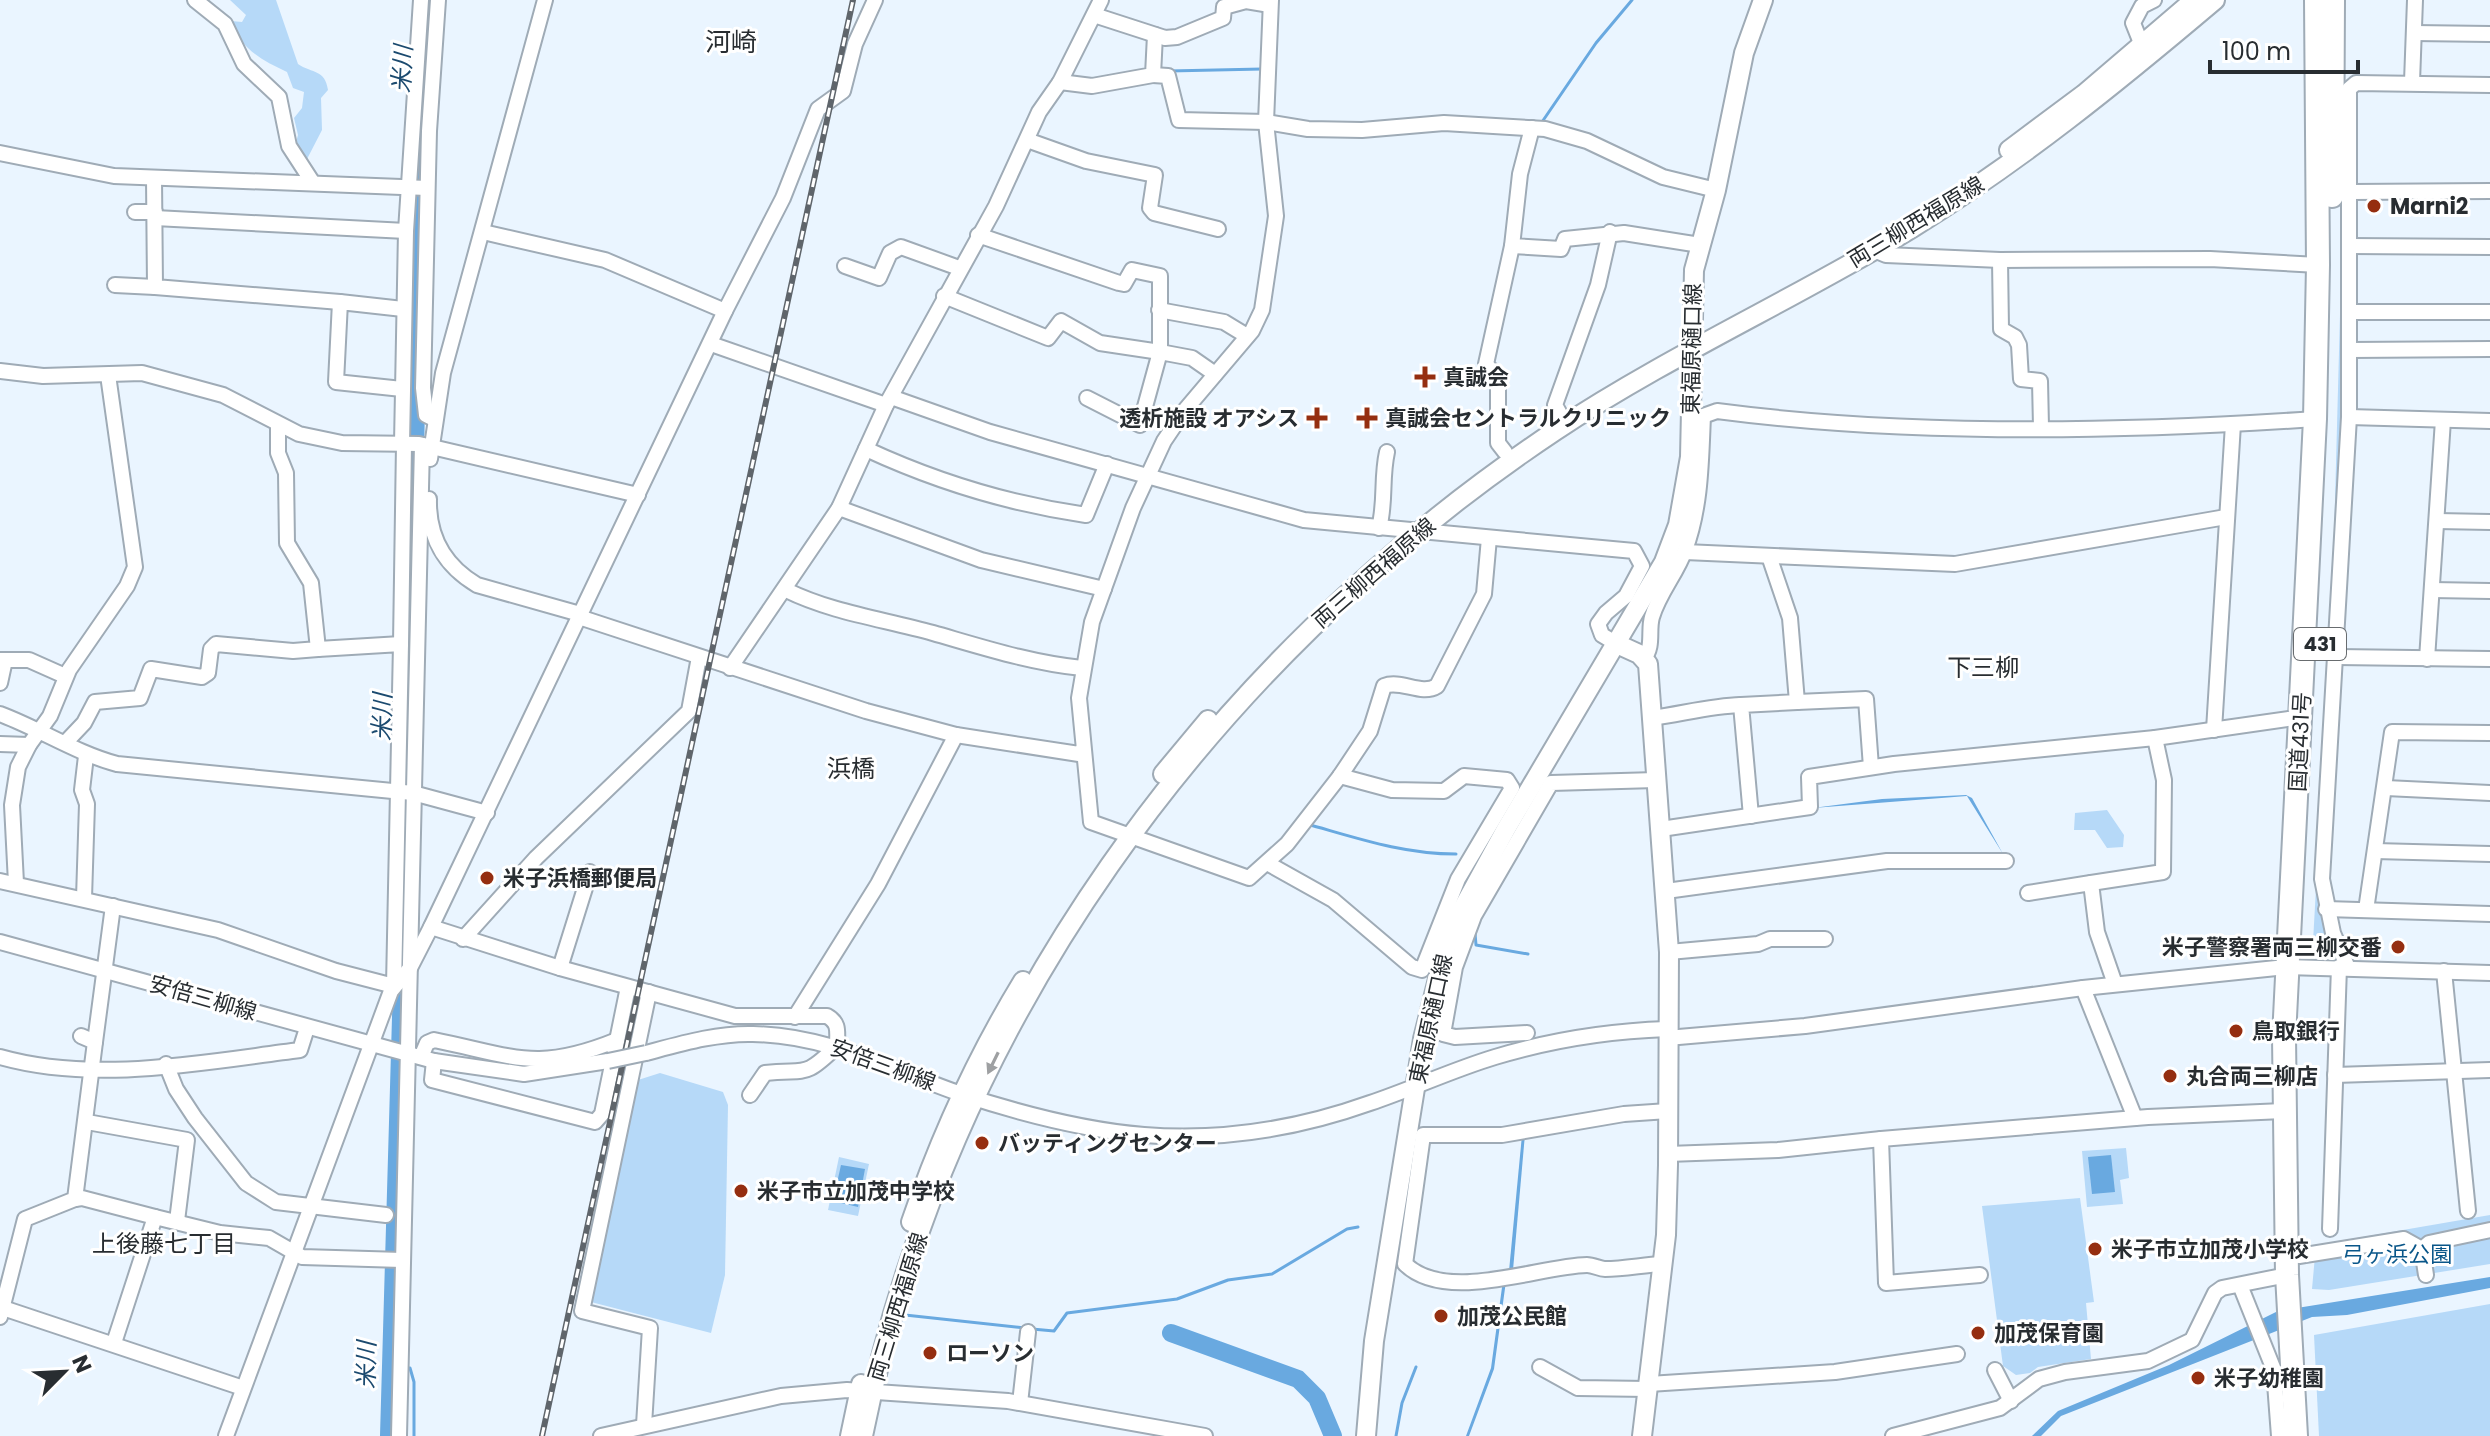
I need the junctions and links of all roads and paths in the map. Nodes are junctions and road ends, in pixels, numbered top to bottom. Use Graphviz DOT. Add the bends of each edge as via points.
graph roads {
  1 [pos="195,0"];
  2 [pos="421,0"];
  3 [pos="438,0"];
  4 [pos="545,0"];
  5 [pos="875,0"];
  6 [pos="1101,0"];
  7 [pos="1763,0"];
  8 [pos="2154,0"];
  9 [pos="2194,0"];
  10 [pos="2215,0"];
  11 [pos="2415,0"];
  12 [pos="1271,2"];
  13 [pos="2319,2"];
  14 [pos="1094,15"];
  15 [pos="2414,33"];
  16 [pos="2490,34"];
  17 [pos="1155,35"];
  18 [pos="2148,47"];
  19 [pos="1153,75"];
  20 [pos="1060,82"];
  21 [pos="2412,82"];
  22 [pos="2490,85"];
  23 [pos="1266,122"];
  24 [pos="1532,128"];
  25 [pos="1027,140"];
  26 [pos="0,153"];
  27 [pos="154,178"];
  28 [pos="313,183"];
  29 [pos="411,187"];
  30 [pos="427,188"];
  31 [pos="1716,190"];
  32 [pos="2490,191"];
  33 [pos="2351,192"];
  34 [pos="135,212"];
  35 [pos="155,215"];
  36 [pos="1218,229"];
  37 [pos="406,231"];
  38 [pos="483,232"];
  39 [pos="1610,232"];
  40 [pos="978,235"];
  41 [pos="1700,245"];
  42 [pos="1512,246"];
  43 [pos="2350,246"];
  44 [pos="2490,247"];
  45 [pos="1874,250"];
  46 [pos="2000,260"];
  47 [pos="2318,265"];
  48 [pos="845,266"];
  49 [pos="959,268"];
  50 [pos="115,285"];
  51 [pos="155,287"];
  52 [pos="944,296"];
  53 [pos="340,302"];
  54 [pos="403,309"];
  55 [pos="1159,310"];
  56 [pos="725,311"];
  57 [pos="2350,312"];
  58 [pos="2490,312"];
  59 [pos="1247,336"];
  60 [pos="1692,341"];
  61 [pos="711,344"];
  62 [pos="2490,349"];
  63 [pos="2350,350"];
  64 [pos="1160,352"];
  65 [pos="0,371"];
  66 [pos="1215,374"];
  67 [pos="108,375"];
  68 [pos="402,389"];
  69 [pos="1087,398"];
  70 [pos="889,401"];
  71 [pos="1560,414"];
  72 [pos="2349,417"];
  73 [pos="434,419"];
  74 [pos="2315,419"];
  75 [pos="2443,420"];
  76 [pos="2490,421"];
  77 [pos="2233,424"];
  78 [pos="278,425"];
  79 [pos="2041,427"];
  80 [pos="414,445"];
  81 [pos="866,449"];
  82 [pos="1387,452"];
  83 [pos="1505,452"];
  84 [pos="1107,464"];
  85 [pos="1147,474"];
  86 [pos="638,495"];
  87 [pos="839,508"];
  88 [pos="2226,517"];
  89 [pos="2437,521"];
  90 [pos="2490,522"];
  91 [pos="1379,528"];
  92 [pos="1412,531"];
  93 [pos="1489,538"];
  94 [pos="1685,552"];
  95 [pos="1769,556"];
  96 [pos="1104,589"];
  97 [pos="786,590"];
  98 [pos="2432,590"];
  99 [pos="2490,591"];
  100 [pos="580,615"];
  101 [pos="401,644"];
  102 [pos="1617,644"];
  103 [pos="318,649"];
  104 [pos="699,657"];
  105 [pos="2337,657"];
  106 [pos="1644,658"];
  107 [pos="2427,659"];
  108 [pos="2490,659"];
  109 [pos="3,660"];
  110 [pos="730,668"];
  111 [pos="1082,668"];
  112 [pos="65,676"];
  113 [pos="0,683"];
  114 [pos="1797,702"];
  115 [pos="1741,705"];
  116 [pos="0,714"];
  117 [pos="2302,717"];
  118 [pos="1651,718"];
  119 [pos="2214,730"];
  120 [pos="40,732"];
  121 [pos="2490,733"];
  122 [pos="956,735"];
  123 [pos="2155,738"];
  124 [pos="66,742"];
  125 [pos="0,744"];
  126 [pos="29,745"];
  127 [pos="1083,749"];
  128 [pos="86,756"];
  129 [pos="1871,767"];
  130 [pos="1340,776"];
  131 [pos="1656,780"];
  132 [pos="2386,788"];
  133 [pos="407,793"];
  134 [pos="2490,793"];
  135 [pos="487,813"];
  136 [pos="1751,816"];
  137 [pos="1661,829"];
  138 [pos="1125,834"];
  139 [pos="2375,851"];
  140 [pos="2490,854"];
  141 [pos="2006,861"];
  142 [pos="1267,863"];
  143 [pos="590,872"];
  144 [pos="0,881"];
  145 [pos="16,883"];
  146 [pos="2091,883"];
  147 [pos="1472,887"];
  148 [pos="1666,891"];
  149 [pos="2028,893"];
  150 [pos="84,898"];
  151 [pos="113,906"];
  152 [pos="2326,909"];
  153 [pos="2366,910"];
  154 [pos="2490,914"];
  155 [pos="431,927"];
  156 [pos="463,939"];
  157 [pos="1825,939"];
  158 [pos="0,942"];
  159 [pos="1669,952"];
  160 [pos="2293,967"];
  161 [pos="560,968"];
  162 [pos="2343,968"];
  163 [pos="410,969"];
  164 [pos="106,971"];
  165 [pos="2444,971"];
  166 [pos="2490,973"];
  167 [pos="2115,984"];
  168 [pos="396,985"];
  169 [pos="628,987"];
  170 [pos="2083,988"];
  171 [pos="649,992"];
  172 [pos="795,1017"];
  173 [pos="307,1028"];
  174 [pos="1527,1033"];
  175 [pos="1667,1033"];
  176 [pos="617,1040"];
  177 [pos="377,1045"];
  178 [pos="837,1046"];
  179 [pos="417,1056"];
  180 [pos="0,1057"];
  181 [pos="166,1064"];
  182 [pos="94,1069"];
  183 [pos="2490,1070"];
  184 [pos="2453,1071"];
  185 [pos="2335,1075"];
  186 [pos="1415,1087"];
  187 [pos="750,1095"];
  188 [pos="968,1096"];
  189 [pos="1668,1111"];
  190 [pos="2283,1111"];
  191 [pos="2135,1118"];
  192 [pos="87,1122"];
  193 [pos="1881,1139"];
  194 [pos="1668,1154"];
  195 [pos="75,1199"];
  196 [pos="310,1206"];
  197 [pos="2468,1211"];
  198 [pos="386,1215"];
  199 [pos="155,1217"];
  200 [pos="177,1221"];
  201 [pos="2330,1229"];
  202 [pos="2490,1230"];
  203 [pos="1401,1231"];
  204 [pos="2422,1249"];
  205 [pos="293,1251"];
  206 [pos="2299,1256"];
  207 [pos="397,1260"];
  208 [pos="1662,1264"];
  209 [pos="1980,1275"];
  210 [pos="2426,1275"];
  211 [pos="2292,1284"];
  212 [pos="2240,1285"];
  213 [pos="1,1312"];
  214 [pos="1028,1332"];
  215 [pos="114,1343"];
  216 [pos="2297,1344"];
  217 [pos="1957,1354"];
  218 [pos="1540,1367"];
  219 [pos="1995,1370"];
  220 [pos="1648,1386"];
  221 [pos="243,1388"];
  222 [pos="866,1392"];
  223 [pos="2011,1401"];
  224 [pos="1020,1403"];
  225 [pos="1114,1420"];
  226 [pos="644,1425"];
  227 [pos="226,1436"];
  228 [pos="399,1436"];
  229 [pos="601,1436"];
  230 [pos="850,1436"];
  231 [pos="863,1436"];
  232 [pos="1113,1436"];
  233 [pos="1195,1436"];
  234 [pos="1366,1436"];
  235 [pos="1642,1436"];
  236 [pos="1893,1436"];
  237 [pos="2279,1436"];
  238 [pos="2296,1436"];
  239 [pos="2308,1436"];
  1 -- 28 [label="street" via="225,24 244,64 279,97 289,146"];
  2 -- 29 [label="street"];
  3 -- 30 [label="street"];
  4 -- 38 [label="street"];
  5 -- 56 [label="street" via="855,44 843,91 818,109 783,198"];
  6 -- 14 [label="street"];
  7 -- 31 [label="main road, 東福原樋口線" via="1744,53"];
  8 -- 18 [label="street" via="2134,16 2135,33"];
  9 -- 18 [label="main road, 両三柳西福原線"];
  10 -- 18 [label="main road, 両三柳西福原線"];
  11 -- 15 [label="street"];
  12 -- 17 [label="street" via="1224,7 1223,18 1177,37"];
  12 -- 23 [label="street"];
  13 -- 47 [label="highway, 国道431号 / 431"];
  13 -- 160 [label="highway, 国道431号 / 431" via="2326,513"];
  14 -- 17 [label="street"];
  14 -- 20 [label="street"];
  15 -- 16 [label="street"];
  15 -- 21 [label="street"];
  17 -- 19 [label="street"];
  18 -- 45 [label="main road, 両三柳西福原線" via="2038,144"];
  18 -- 60 [label="main road, 両三柳西福原線" via="1959,187"];
  19 -- 20 [label="street" via="1092,86"];
  19 -- 23 [label="street" via="1168,76 1179,120"];
  20 -- 25 [label="street"];
  21 -- 22 [label="street"];
  21 -- 33 [label="street" via="2350,87"];
  23 -- 24 [label="street" via="1362,130 1444,123"];
  23 -- 59 [label="street" via="1276,227 1262,310"];
  24 -- 31 [label="street" via="1587,141 1663,177"];
  24 -- 42 [label="street" via="1520,174"];
  25 -- 36 [label="street" via="1086,161 1155,175 1150,208 1154,213"];
  25 -- 40 [label="street"];
  26 -- 27 [label="street" via="114,176"];
  27 -- 28 [label="street"];
  27 -- 35 [label="street"];
  28 -- 29 [label="street"];
  29 -- 30 [label="street"];
  29 -- 37 [label="street"];
  30 -- 73 [label="street" via="423,388 426,415"];
  31 -- 41 [label="main road, 東福原樋口線"];
  32 -- 33 [label="street"];
  33 -- 43 [label="street"];
  34 -- 35 [label="street"];
  35 -- 37 [label="street"];
  35 -- 51 [label="street"];
  37 -- 54 [label="street"];
  38 -- 56 [label="street" via="605,260"];
  38 -- 73 [label="street"];
  39 -- 41 [label="street"];
  39 -- 42 [label="street" via="1565,239 1561,249"];
  39 -- 71 [label="street" via="1598,285 1555,405"];
  40 -- 49 [label="street"];
  40 -- 55 [label="street" via="1119,283 1124,284 1132,270 1160,276"];
  41 -- 60 [label="main road, 東福原樋口線"];
  42 -- 83 [label="street" via="1489,366 1498,378 1498,443"];
  43 -- 44 [label="street"];
  43 -- 57 [label="street"];
  45 -- 46 [label="street" via="1886,255"];
  45 -- 60 [label="main road, 両三柳西福原線"];
  46 -- 47 [label="street" via="2210,259"];
  46 -- 79 [label="street" via="2001,329 2019,345 2021,379 2040,381"];
  47 -- 74 [label="highway, 国道431号 / 431"];
  48 -- 49 [label="street" via="879,278 890,253 901,247"];
  49 -- 52 [label="street"];
  50 -- 51 [label="street"];
  51 -- 53 [label="street"];
  52 -- 64 [label="street" via="1048,338 1061,321 1100,343"];
  52 -- 70 [label="street"];
  53 -- 54 [label="street"];
  53 -- 68 [label="street" via="336,382"];
  54 -- 68 [label="street"];
  55 -- 59 [label="street" via="1224,322"];
  55 -- 64 [label="street"];
  56 -- 61 [label="street"];
  57 -- 58 [label="street"];
  57 -- 63 [label="street"];
  59 -- 66 [label="street"];
  60 -- 71 [label="main road, 両三柳西福原線"];
  60 -- 92 [label="main road, 両三柳西福原線"];
  60 -- 102 [label="main road, 東福原樋口線" via="1690,457 1678,525 1664,562"];
  61 -- 70 [label="street"];
  61 -- 86 [label="street"];
  62 -- 63 [label="street"];
  63 -- 72 [label="street"];
  64 -- 66 [label="street" via="1192,358"];
  64 -- 69 [label="street" via="1140,425"];
  65 -- 67 [label="street"];
  66 -- 85 [label="street" via="1185,410"];
  67 -- 78 [label="street" via="142,373 202,388"];
  67 -- 112 [label="street" via="135,567"];
  68 -- 80 [label="street"];
  70 -- 81 [label="street"];
  70 -- 84 [label="street"];
  71 -- 83 [label="main road, 両三柳西福原線"];
  72 -- 75 [label="street"];
  72 -- 105 [label="street"];
  73 -- 80 [label="street"];
  74 -- 77 [label="street"];
  74 -- 117 [label="highway, 国道431号 / 431"];
  75 -- 76 [label="street"];
  75 -- 89 [label="street"];
  77 -- 79 [label="street"];
  77 -- 88 [label="street"];
  78 -- 80 [label="street" via="342,443"];
  78 -- 103 [label="street" via="278,453 286,473 287,543 311,583"];
  79 -- 94 [label="street" via="1877,425 1717,411 1703,416 1700,483"];
  80 -- 86 [label="street"];
  80 -- 100 [label="street" via="430,526 449,563 477,585"];
  80 -- 101 [label="street"];
  80 -- 133 [label="street"];
  81 -- 84 [label="street" via="908,469 993,496 1086,515"];
  81 -- 87 [label="street"];
  82 -- 91 [label="street"];
  83 -- 92 [label="main road, 両三柳西福原線"];
  84 -- 85 [label="street"];
  85 -- 91 [label="street" via="1304,520"];
  85 -- 96 [label="street"];
  86 -- 100 [label="street"];
  87 -- 96 [label="street" via="981,560"];
  87 -- 97 [label="street"];
  88 -- 95 [label="street" via="1955,564"];
  88 -- 119 [label="street"];
  89 -- 90 [label="street"];
  89 -- 98 [label="street"];
  91 -- 92 [label="street"];
  92 -- 93 [label="street"];
  92 -- 138 [label="main road, 両三柳西福原線" via="1284,638 1182,748"];
  93 -- 102 [label="street" via="1634,551 1642,566 1626,596 1598,624 1602,635"];
  93 -- 130 [label="street" via="1484,594 1437,686 1384,686 1370,731"];
  94 -- 95 [label="street"];
  94 -- 106 [label="street" via="1652,617"];
  95 -- 114 [label="street" via="1790,618"];
  96 -- 111 [label="street"];
  97 -- 110 [label="street"];
  97 -- 111 [label="street" via="815,604 967,645"];
  98 -- 99 [label="street"];
  98 -- 107 [label="street"];
  100 -- 104 [label="street"];
  100 -- 135 [label="street"];
  101 -- 103 [label="street"];
  101 -- 133 [label="street"];
  102 -- 106 [label="main road"];
  102 -- 147 [label="main road, 東福原樋口線"];
  103 -- 124 [label="street" via="216,644 202,677 151,669 140,698 95,702"];
  104 -- 110 [label="street"];
  104 -- 156 [label="street" via="689,711 536,858"];
  105 -- 107 [label="street"];
  105 -- 152 [label="street" via="2322,879"];
  106 -- 118 [label="main road"];
  107 -- 108 [label="street"];
  109 -- 112 [label="street" via="29,660"];
  109 -- 113 [label="street"];
  110 -- 122 [label="street"];
  111 -- 127 [label="street"];
  112 -- 120 [label="street"];
  114 -- 115 [label="street"];
  114 -- 129 [label="street" via="1866,699"];
  115 -- 118 [label="street"];
  115 -- 136 [label="street"];
  116 -- 120 [label="street"];
  117 -- 119 [label="street"];
  117 -- 160 [label="highway, 国道431号 / 431"];
  118 -- 131 [label="main road"];
  119 -- 123 [label="street"];
  120 -- 124 [label="street"];
  120 -- 126 [label="street"];
  121 -- 132 [label="street" via="2392,732"];
  122 -- 127 [label="street" via="1079,754"];
  122 -- 172 [label="street" via="878,884"];
  123 -- 129 [label="street"];
  123 -- 146 [label="street" via="2164,780 2163,872"];
  124 -- 128 [label="street"];
  125 -- 126 [label="street"];
  126 -- 145 [label="street" via="18,767 12,805"];
  127 -- 138 [label="street" via="1091,822"];
  128 -- 133 [label="street" via="152,770"];
  128 -- 150 [label="street"];
  129 -- 136 [label="street" via="1809,777 1810,807"];
  130 -- 142 [label="street"];
  130 -- 147 [label="street" via="1392,790 1444,791 1464,776 1507,780 1512,788"];
  131 -- 137 [label="main road"];
  131 -- 147 [label="street" via="1551,783"];
  132 -- 134 [label="street"];
  132 -- 139 [label="street"];
  133 -- 135 [label="street"];
  133 -- 163 [label="street"];
  133 -- 168 [label="street"];
  135 -- 155 [label="street"];
  136 -- 137 [label="street"];
  137 -- 148 [label="main road"];
  138 -- 142 [label="street" via="1249,878"];
  138 -- 188 [label="main road, 両三柳西福原線" via="986,1042"];
  139 -- 140 [label="street"];
  139 -- 153 [label="street"];
  141 -- 148 [label="street" via="1887,861"];
  142 -- 147 [label="street" via="1333,900 1422,970"];
  143 -- 161 [label="street"];
  144 -- 145 [label="street"];
  145 -- 150 [label="street"];
  146 -- 149 [label="street"];
  146 -- 167 [label="street" via="2097,932"];
  147 -- 174 [label="street" via="1441,1029 1449,1037"];
  147 -- 186 [label="main road, 東福原樋口線" via="1433,986"];
  148 -- 159 [label="main road"];
  150 -- 151 [label="street"];
  151 -- 164 [label="street"];
  151 -- 168 [label="street" via="218,930 336,971"];
  152 -- 153 [label="street"];
  152 -- 162 [label="street"];
  153 -- 154 [label="street"];
  155 -- 156 [label="street"];
  155 -- 163 [label="street"];
  156 -- 161 [label="street"];
  157 -- 159 [label="street" via="1770,939"];
  158 -- 164 [label="street, 安倍三柳線"];
  159 -- 175 [label="main road"];
  160 -- 162 [label="street, 安倍三柳線"];
  160 -- 167 [label="street, 安倍三柳線"];
  160 -- 190 [label="highway, 国道431号 / 431"];
  160 -- 206 [label="highway, 国道431号 / 431"];
  161 -- 169 [label="street"];
  162 -- 165 [label="street, 安倍三柳線"];
  162 -- 185 [label="street"];
  163 -- 168 [label="street"];
  163 -- 179 [label="street"];
  164 -- 173 [label="street, 安倍三柳線"];
  164 -- 182 [label="street" via="88,1039"];
  165 -- 166 [label="street, 安倍三柳線"];
  165 -- 184 [label="street"];
  167 -- 170 [label="street, 安倍三柳線"];
  168 -- 177 [label="street"];
  169 -- 171 [label="street"];
  169 -- 176 [label="street"];
  170 -- 175 [label="street, 安倍三柳線" via="1805,1026"];
  170 -- 191 [label="street"];
  171 -- 172 [label="street" via="735,1016"];
  171 -- 226 [label="street" via="582,1311 650,1328"];
  172 -- 178 [label="street" via="834,1020"];
  173 -- 177 [label="street, 安倍三柳線"];
  173 -- 181 [label="street" via="300,1050"];
  175 -- 186 [label="street, 安倍三柳線" via="1552,1042"];
  175 -- 189 [label="main road"];
  176 -- 179 [label="street" via="577,1056 534,1060 434,1040"];
  176 -- 179 [label="street" via="602,1114 595,1122 432,1080"];
  177 -- 179 [label="street, 安倍三柳線"];
  177 -- 196 [label="street"];
  178 -- 179 [label="street, 安倍三柳線, bridge" via="750,1033 524,1074"];
  178 -- 187 [label="street" via="803,1073 765,1073"];
  178 -- 188 [label="street, 安倍三柳線"];
  179 -- 207 [label="street"];
  180 -- 182 [label="street" via="38,1066"];
  181 -- 182 [label="street"];
  181 -- 196 [label="street" via="195,1118 246,1183 276,1202"];
  182 -- 192 [label="street"];
  183 -- 184 [label="street"];
  184 -- 185 [label="street"];
  184 -- 197 [label="street"];
  185 -- 201 [label="street"];
  186 -- 188 [label="street, 安倍三柳線" via="1290,1126 1197,1137 1116,1132"];
  186 -- 203 [label="main road, 東福原樋口線"];
  188 -- 222 [label="main road, 両三柳西福原線" via="913,1216"];
  189 -- 194 [label="main road"];
  189 -- 203 [label="street" via="1502,1135 1423,1135"];
  190 -- 191 [label="street"];
  190 -- 211 [label="highway, 国道431号 / 431"];
  191 -- 193 [label="street"];
  192 -- 195 [label="street"];
  192 -- 200 [label="street" via="187,1140"];
  193 -- 194 [label="street"];
  193 -- 209 [label="street" via="1886,1283"];
  194 -- 208 [label="main road"];
  195 -- 199 [label="street"];
  195 -- 213 [label="street" via="25,1219"];
  196 -- 198 [label="street"];
  196 -- 205 [label="street"];
  199 -- 200 [label="street"];
  199 -- 215 [label="street"];
  200 -- 205 [label="street" via="269,1238"];
  202 -- 204 [label="street"];
  203 -- 208 [label="street" via="1408,1267 1454,1281 1529,1277 1590,1265 1602,1269"];
  203 -- 234 [label="main road, 東福原樋口線" via="1374,1341"];
  204 -- 206 [label="street" via="2404,1239"];
  204 -- 210 [label="street"];
  205 -- 207 [label="street" via="302,1257"];
  205 -- 221 [label="street"];
  206 -- 211 [label="highway, 国道431号 / 431"];
  207 -- 228 [label="street"];
  208 -- 220 [label="main road"];
  211 -- 212 [label="street"];
  211 -- 216 [label="highway, 国道431号 / 431"];
  212 -- 223 [label="street" via="2217,1290 2192,1340 2148,1361 2039,1379"];
  212 -- 237 [label="street" via="2274,1370"];
  213 -- 215 [label="street"];
  214 -- 224 [label="street"];
  215 -- 221 [label="street"];
  216 -- 238 [label="highway, 国道431号 / 431"];
  216 -- 239 [label="highway, 国道431号 / 431"];
  217 -- 220 [label="street" via="1835,1372"];
  218 -- 220 [label="street" via="1578,1388"];
  219 -- 223 [label="street"];
  220 -- 235 [label="main road"];
  221 -- 227 [label="street"];
  222 -- 224 [label="street"];
  222 -- 226 [label="street" via="781,1396"];
  222 -- 230 [label="main road, 両三柳西福原線"];
  222 -- 231 [label="main road, 両三柳西福原線"];
  223 -- 236 [label="street" via="1968,1419"];
  224 -- 225 [label="street"];
  225 -- 232 [label="street"];
  225 -- 233 [label="street"];
  226 -- 229 [label="street"];
}
